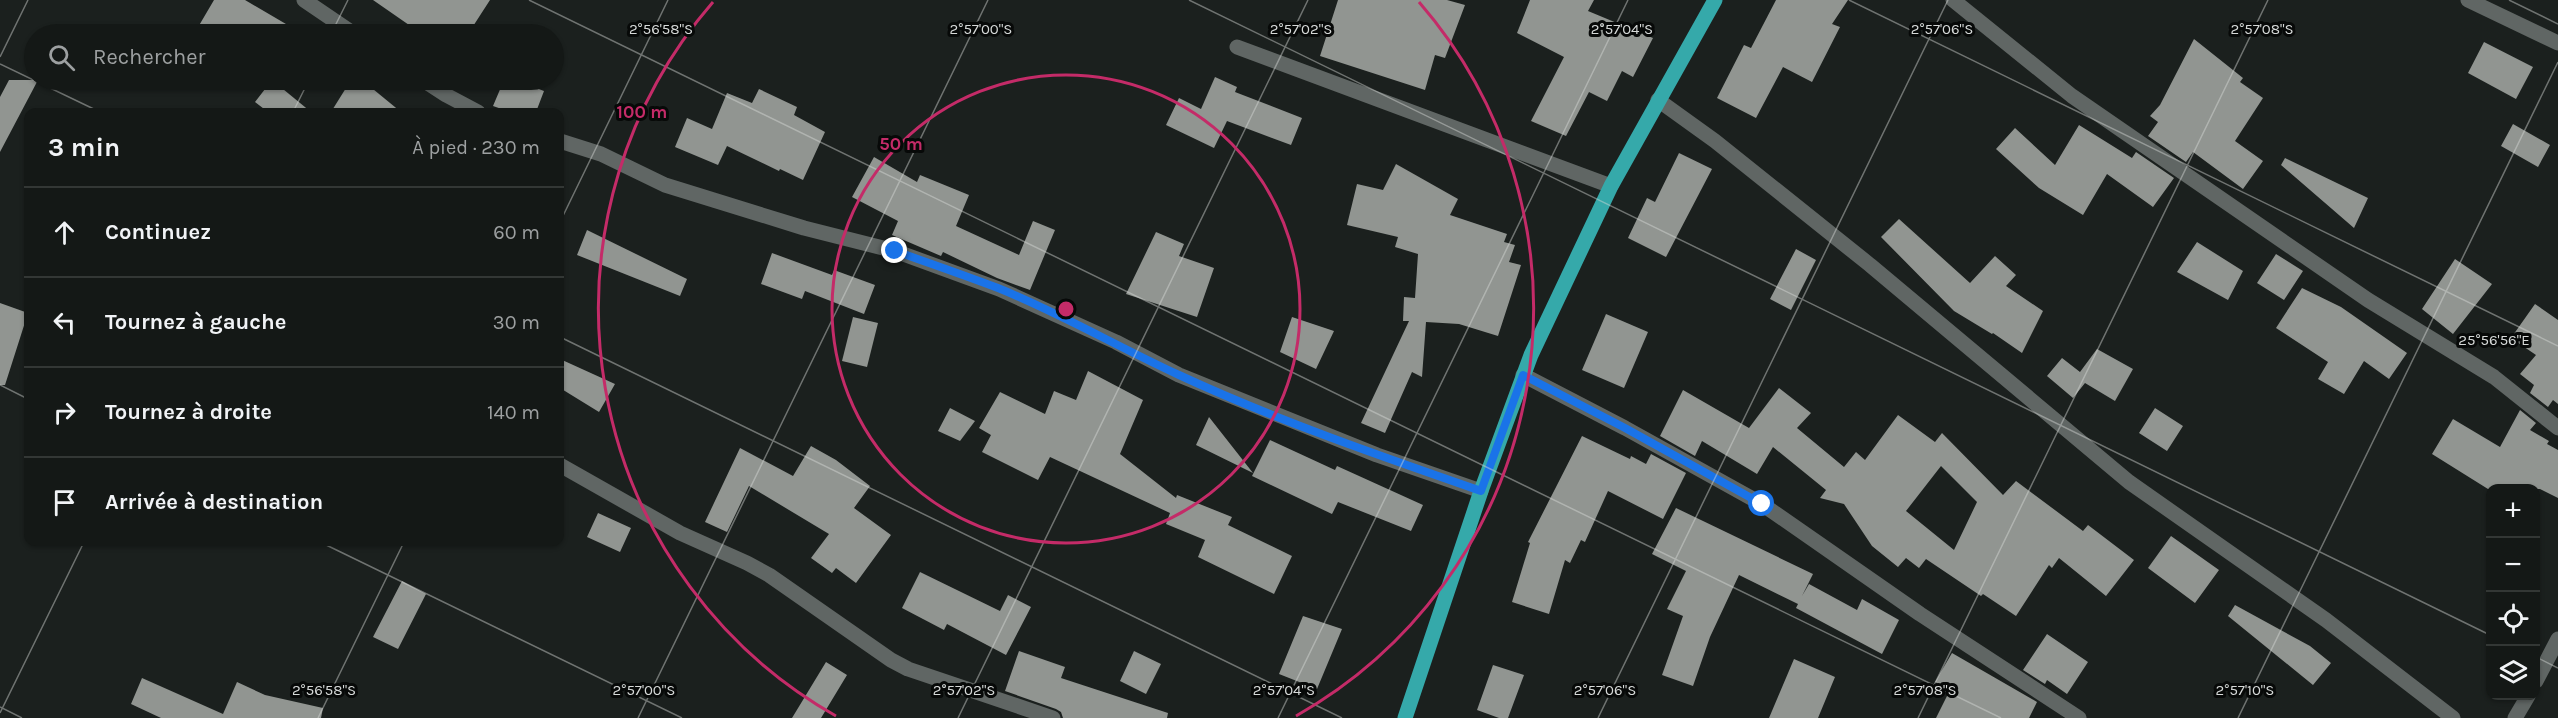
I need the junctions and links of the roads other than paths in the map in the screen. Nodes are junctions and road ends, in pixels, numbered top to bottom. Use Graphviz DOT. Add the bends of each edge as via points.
graph roads {
  1 [pos="304,0"];
  2 [pos="1715,0"];
  3 [pos="1953,0"];
  4 [pos="2468,0"];
  5 [pos="339,24"];
  6 [pos="2558,43"];
  7 [pos="1237,48"];
  8 [pos="438,90"];
  9 [pos="1658,100"];
  10 [pos="470,108"];
  11 [pos="564,142"];
  12 [pos="1611,186"];
  13 [pos="1523,375"];
  14 [pos="2558,428"];
  15 [pos="564,467"];
  16 [pos="1481,491"];
  17 [pos="2558,639"];
  18 [pos="2540,672"];
  19 [pos="2526,700"];
  20 [pos="1053,718"];
  21 [pos="1405,718"];
  22 [pos="2079,718"];
  23 [pos="2453,718"];
  24 [pos="2515,718"];
  1 -- 5 [label="street"];
  2 -- 9 [label="main road"];
  3 -- 14 [label="street" via="2072,96 2368,300 2494,377"];
  4 -- 6 [label="street"];
  7 -- 12 [label="street"];
  8 -- 10 [label="street"];
  9 -- 12 [label="main road"];
  9 -- 23 [label="street" via="1851,251 2129,482 2326,620"];
  11 -- 16 [label="street" via="601,154 665,185 895,251 999,288 1179,375 1377,455"];
  12 -- 13 [label="main road"];
  13 -- 16 [label="main road"];
  13 -- 22 [label="street" via="1762,504"];
  15 -- 20 [label="street" via="680,533 769,575 908,669"];
  16 -- 21 [label="main road"];
  17 -- 18 [label="street"];
  19 -- 24 [label="street"];
}
